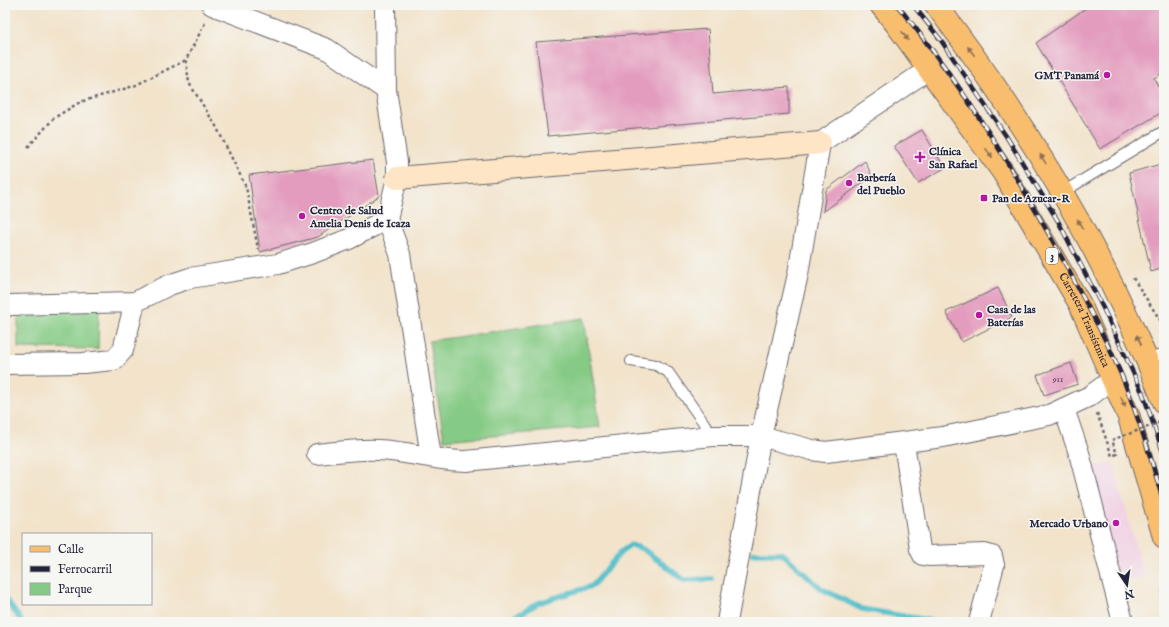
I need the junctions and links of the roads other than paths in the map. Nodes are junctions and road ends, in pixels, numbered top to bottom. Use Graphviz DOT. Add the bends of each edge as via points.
graph roads {
  1 [pos="385,5"];
  2 [pos="881,5"];
  3 [pos="936,5"];
  4 [pos="213,6"];
  5 [pos="929,69"];
  6 [pos="386,90"];
  7 [pos="1164,131"];
  8 [pos="820,143"];
  9 [pos="397,178"];
  10 [pos="1063,192"];
  11 [pos="387,219"];
  12 [pos="135,302"];
  13 [pos="5,307"];
  14 [pos="1156,356"];
  15 [pos="631,361"];
  16 [pos="5,364"];
  17 [pos="1113,378"];
  18 [pos="1164,402"];
  19 [pos="1064,409"];
  20 [pos="713,436"];
  21 [pos="761,436"];
  22 [pos="904,443"];
  23 [pos="317,454"];
  24 [pos="431,457"];
  25 [pos="1164,537"];
  26 [pos="727,622"];
  27 [pos="979,622"];
  28 [pos="1123,622"];
  1 -- 6 [label="street"];
  2 -- 5 [label="main road, Carretera Transístmica / 3, one-way"];
  10 -- 3 [label="main road, one-way" via="977,60"];
  4 -- 6 [label="street" via="327,49"];
  5 -- 8 [label="street"];
  5 -- 17 [label="main road, Carretera Transístmica / 3, one-way" via="1003,172 1080,304"];
  6 -- 9 [label="street"];
  7 -- 10 [label="lane"];
  8 -- 9 [label="street"];
  8 -- 21 [label="street" via="798,274"];
  9 -- 11 [label="street"];
  14 -- 10 [label="main road, one-way" via="1103,267"];
  11 -- 12 [label="street" via="349,239 278,264 190,278"];
  11 -- 24 [label="street" via="400,254"];
  12 -- 13 [label="street"];
  12 -- 16 [label="street" via="123,350 114,360"];
  14 -- 18 [label="main road"];
  15 -- 20 [label="lane" via="656,365 668,372"];
  17 -- 19 [label="street" via="1090,396"];
  17 -- 25 [label="main road, Carretera Transístmica / 3, one-way" via="1129,417"];
  19 -- 22 [label="street" via="994,427"];
  19 -- 28 [label="street" via="1079,453"];
  20 -- 21 [label="street"];
  20 -- 24 [label="street" via="466,461 445,461"];
  21 -- 22 [label="street" via="826,452"];
  21 -- 26 [label="street"];
  22 -- 27 [label="street" via="923,555 992,556 994,565"];
  23 -- 24 [label="street" via="378,450"];
}
